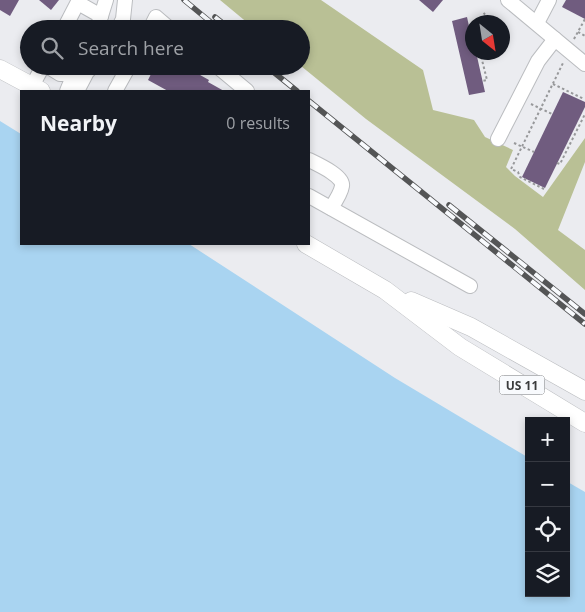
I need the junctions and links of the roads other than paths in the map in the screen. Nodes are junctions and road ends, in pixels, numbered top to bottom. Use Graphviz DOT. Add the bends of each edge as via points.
graph roads {
  1 [pos="106,0"];
  2 [pos="125,0"];
  3 [pos="508,0"];
  4 [pos="549,0"];
  5 [pos="79,2"];
  6 [pos="69,20"];
  7 [pos="96,20"];
  8 [pos="100,20"];
  9 [pos="123,20"];
  10 [pos="537,23"];
  11 [pos="555,39"];
  12 [pos="585,64"];
  13 [pos="0,69"];
  14 [pos="40,75"];
  15 [pos="73,75"];
  16 [pos="86,75"];
  17 [pos="124,75"];
  18 [pos="228,75"];
  19 [pos="36,89"];
  20 [pos="66,90"];
  21 [pos="78,90"];
  22 [pos="116,90"];
  23 [pos="246,90"];
  24 [pos="498,140"];
  25 [pos="310,161"];
  26 [pos="310,197"];
  27 [pos="331,208"];
  28 [pos="308,245"];
  29 [pos="470,286"];
  30 [pos="385,290"];
  31 [pos="585,391"];
  32 [pos="585,423"];
  1 -- 8 [label="street"];
  2 -- 9 [label="street"];
  3 -- 10 [label="street"];
  4 -- 10 [label="street"];
  5 -- 6 [label="street"];
  5 -- 7 [label="street"];
  10 -- 11 [label="street"];
  11 -- 12 [label="street"];
  11 -- 24 [label="street" via="538,61"];
  13 -- 19 [label="main road"];
  14 -- 19 [label="street"];
  15 -- 20 [label="street"];
  16 -- 21 [label="street"];
  17 -- 22 [label="street"];
  18 -- 23 [label="street"];
  25 -- 27 [label="street" via="342,182"];
  26 -- 27 [label="street"];
  27 -- 29 [label="street"];
  28 -- 30 [label="main road, US 11"];
  30 -- 31 [label="main road, US 11" via="471,327"];
  30 -- 32 [label="main road, US 11" via="460,347"];
}
